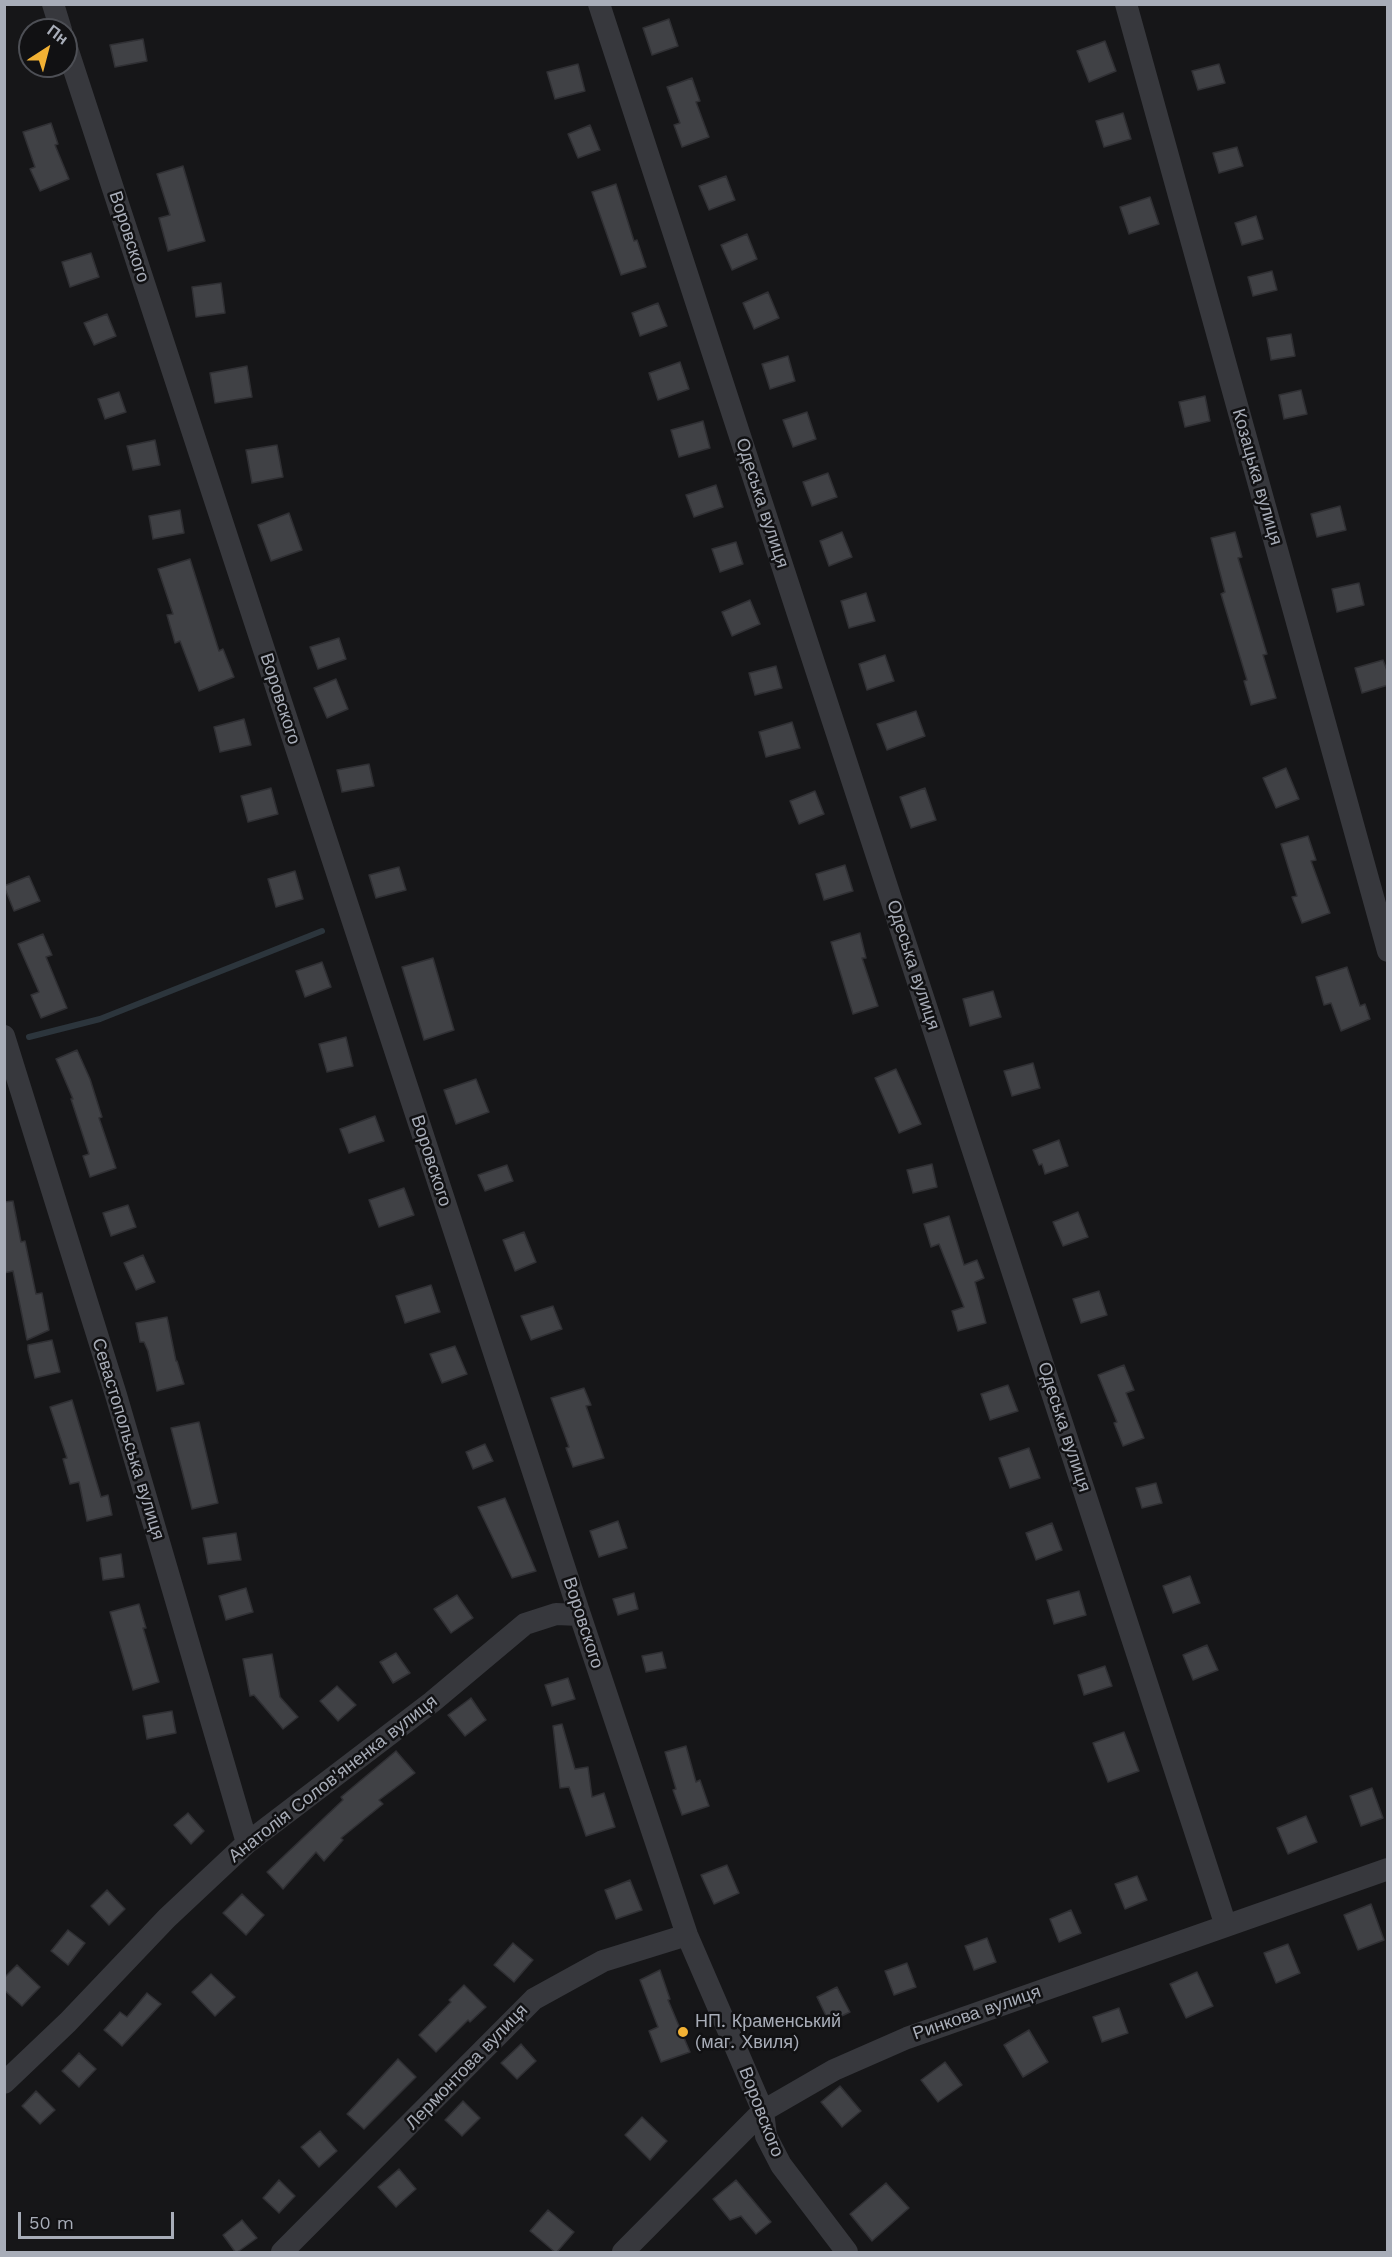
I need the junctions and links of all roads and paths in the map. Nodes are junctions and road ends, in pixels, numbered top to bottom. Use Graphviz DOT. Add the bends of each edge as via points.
graph roads {
  1 [pos="599,4"];
  2 [pos="1126,4"];
  3 [pos="77,78"];
  4 [pos="1388,951"];
  5 [pos="4,1036"];
  6 [pos="580,1615"];
  7 [pos="247,1844"];
  8 [pos="1388,1869"];
  9 [pos="1226,1926"];
  10 [pos="687,1935"];
  11 [pos="4,2082"];
  12 [pos="763,2110"];
  13 [pos="282,2253"];
  14 [pos="623,2253"];
  15 [pos="847,2253"];
  1 -- 9 [label="street, Одеська вулиця"];
  2 -- 4 [label="street, Козацька вулиця"];
  3 -- 6 [label="street, Воровского"];
  5 -- 7 [label="street, Севастопольська вулиця" via="116,1395"];
  6 -- 7 [label="street, Анатолія Солов'яненка вулиця" via="556,1614 525,1624 432,1702"];
  6 -- 10 [label="street, Воровского"];
  7 -- 11 [label="street, Анатолія Солов'яненка вулиця" via="167,1918 68,2022"];
  8 -- 9 [label="street, Ринкова вулиця"];
  9 -- 12 [label="street, Ринкова вулиця" via="908,2037 834,2070"];
  10 -- 12 [label="street, Воровского"];
  10 -- 13 [label="street, Лермонтова вулиця" via="603,1961 534,1999"];
  12 -- 14 [label="street, Ринкова вулиця"];
  12 -- 15 [label="street, Воровского" via="766,2136 781,2165"];
}
